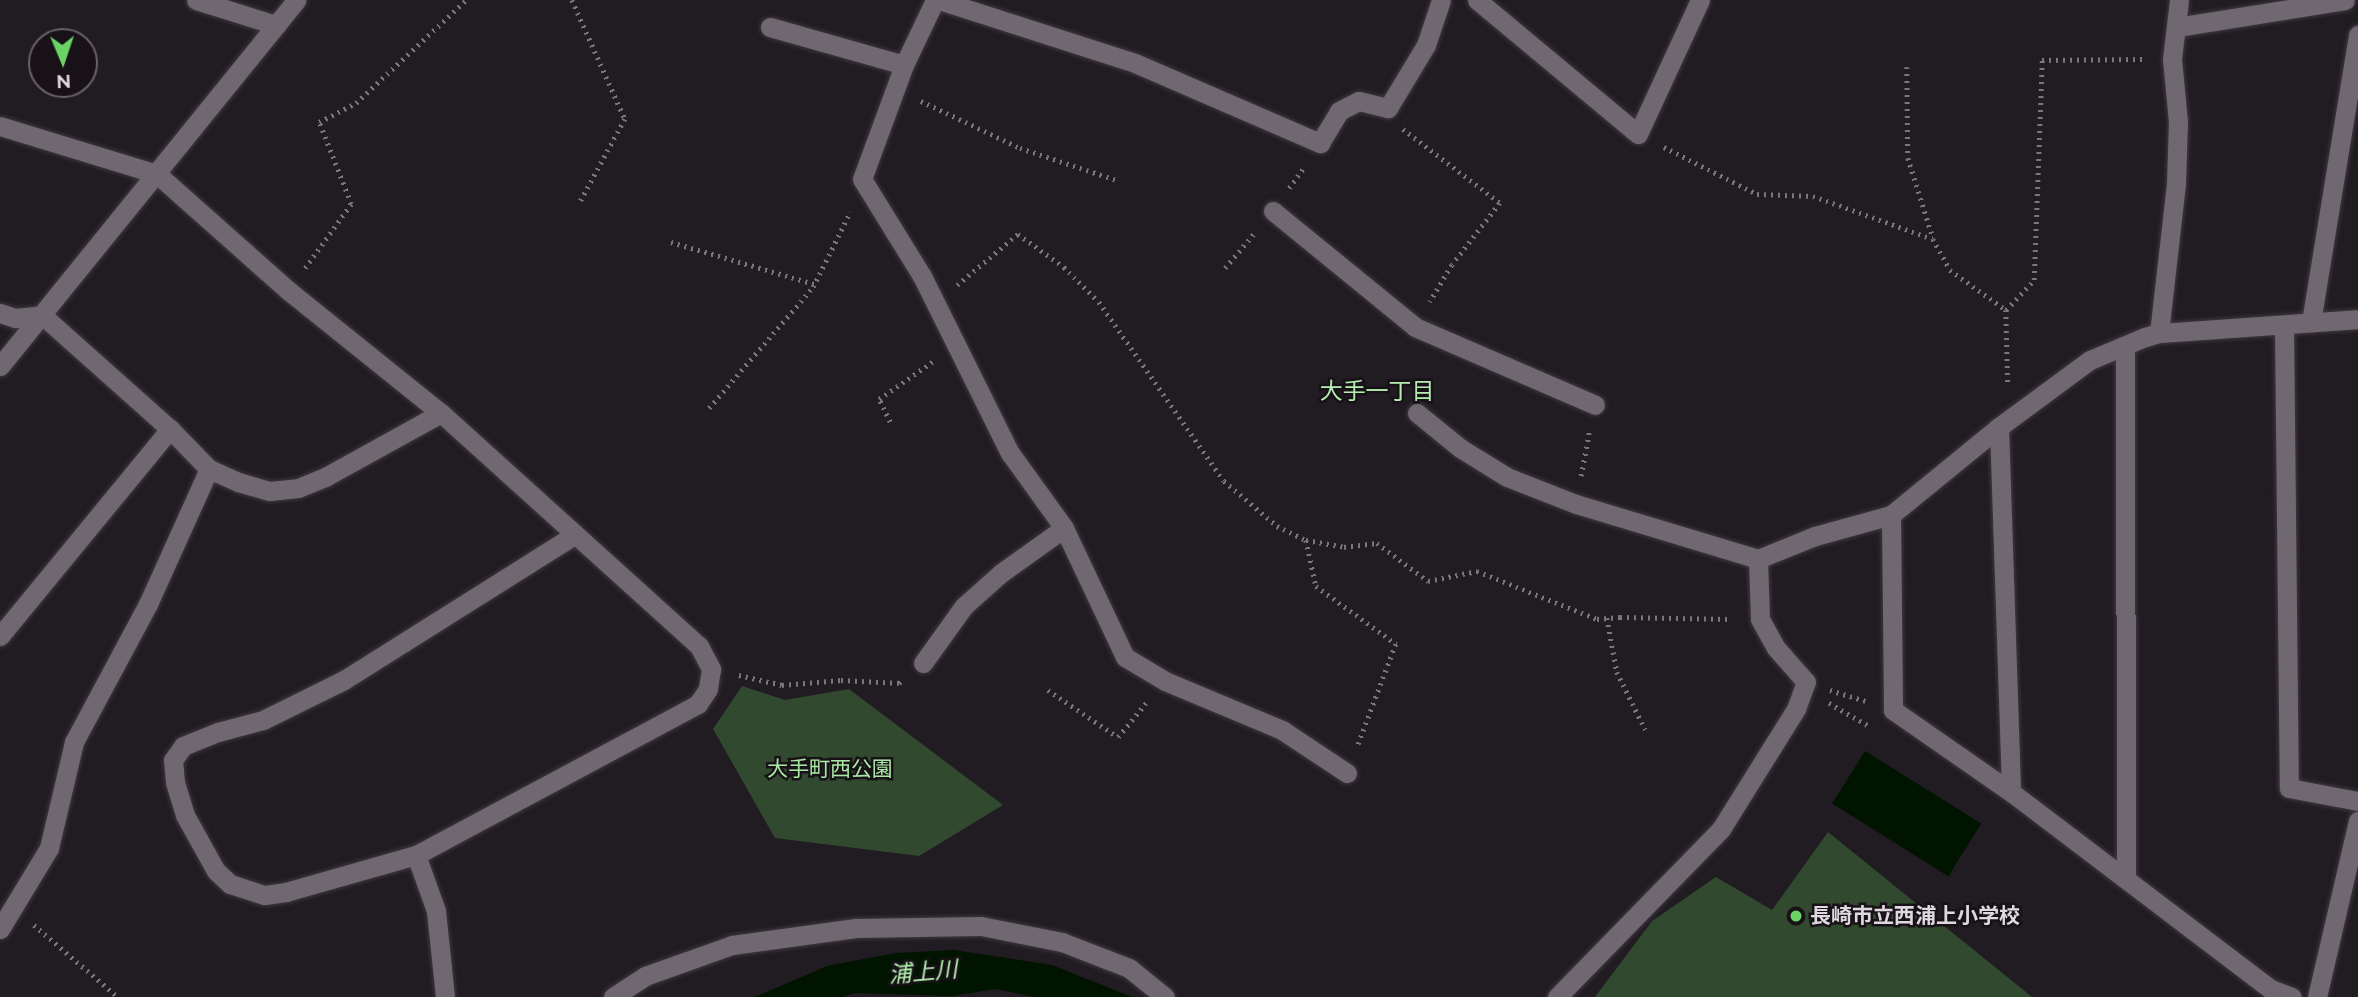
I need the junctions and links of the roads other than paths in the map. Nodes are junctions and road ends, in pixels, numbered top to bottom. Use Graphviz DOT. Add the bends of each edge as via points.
graph roads {
  1 [pos="196,0"];
  2 [pos="296,0"];
  3 [pos="937,0"];
  4 [pos="1441,0"];
  5 [pos="1477,0"];
  6 [pos="1700,0"];
  7 [pos="2179,0"];
  8 [pos="2345,0"];
  9 [pos="276,25"];
  10 [pos="770,27"];
  11 [pos="2177,27"];
  12 [pos="2358,35"];
  13 [pos="904,65"];
  14 [pos="0,127"];
  15 [pos="157,174"];
  16 [pos="1273,211"];
  17 [pos="0,313"];
  18 [pos="42,315"];
  19 [pos="2358,319"];
  20 [pos="2311,322"];
  21 [pos="2284,325"];
  22 [pos="2159,333"];
  23 [pos="2125,347"];
  24 [pos="0,366"];
  25 [pos="1594,405"];
  26 [pos="441,413"];
  27 [pos="1417,413"];
  28 [pos="1999,427"];
  29 [pos="170,429"];
  30 [pos="209,469"];
  31 [pos="1891,515"];
  32 [pos="1063,528"];
  33 [pos="575,535"];
  34 [pos="1758,559"];
  35 [pos="0,636"];
  36 [pos="923,663"];
  37 [pos="1347,773"];
  38 [pos="2011,792"];
  39 [pos="2358,801"];
  40 [pos="2358,821"];
  41 [pos="416,855"];
  42 [pos="2126,879"];
  43 [pos="6,915"];
  44 [pos="445,997"];
  45 [pos="613,997"];
  46 [pos="1166,997"];
  47 [pos="1557,997"];
  48 [pos="2292,997"];
  49 [pos="2317,997"];
  1 -- 9 [label="street"];
  2 -- 9 [label="street"];
  3 -- 4 [label="street" via="1135,63 1320,143 1339,111 1359,101 1388,108 1426,45"];
  3 -- 13 [label="street"];
  5 -- 6 [label="street" via="1638,134"];
  7 -- 11 [label="street"];
  8 -- 11 [label="street"];
  9 -- 15 [label="street"];
  10 -- 13 [label="street"];
  11 -- 22 [label="street" via="2172,59 2178,122 2176,184"];
  12 -- 20 [label="street"];
  13 -- 32 [label="street" via="862,179 935,303 1010,453"];
  14 -- 15 [label="street"];
  15 -- 18 [label="street"];
  15 -- 26 [label="street" via="289,291"];
  16 -- 25 [label="street" via="1415,327"];
  17 -- 18 [label="street" via="15,318"];
  18 -- 24 [label="street"];
  18 -- 29 [label="street"];
  19 -- 20 [label="street"];
  20 -- 21 [label="street"];
  21 -- 22 [label="street"];
  21 -- 39 [label="street" via="2289,788"];
  22 -- 23 [label="street"];
  23 -- 28 [label="street" via="2090,360"];
  23 -- 42 [label="street"];
  26 -- 30 [label="street" via="298,488 270,491"];
  26 -- 33 [label="street"];
  27 -- 34 [label="street" via="1460,448 1507,477 1576,504"];
  28 -- 31 [label="street"];
  28 -- 38 [label="street"];
  29 -- 30 [label="street"];
  29 -- 35 [label="street"];
  30 -- 43 [label="street" via="148,604 74,742 49,848"];
  31 -- 34 [label="street" via="1815,536"];
  31 -- 38 [label="street" via="1893,710"];
  32 -- 36 [label="street" via="964,606"];
  32 -- 37 [label="street" via="1125,657 1165,681 1282,730"];
  33 -- 41 [label="street" via="699,646 711,669 708,689 698,704"];
  33 -- 41 [label="street" via="344,680 263,720 183,746 173,760 185,815 210,860 230,884 247,891 264,895 286,892"];
  34 -- 47 [label="street" via="1760,619 1776,648 1806,682 1796,709 1721,829"];
  38 -- 42 [label="street"];
  40 -- 49 [label="street"];
  41 -- 44 [label="street" via="436,911"];
  42 -- 48 [label="street" via="2271,989"];
  45 -- 46 [label="street" via="645,976 732,945 856,928 981,926 1062,942 1129,968"];
}
